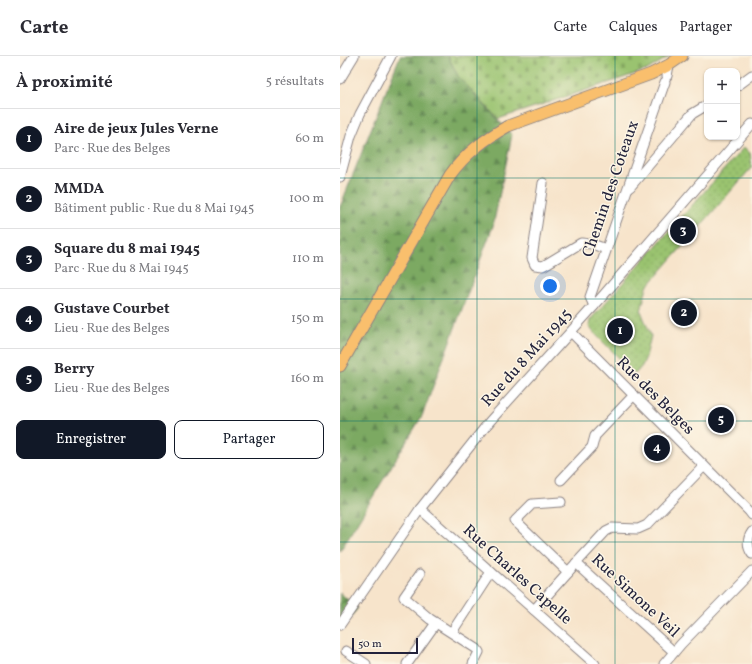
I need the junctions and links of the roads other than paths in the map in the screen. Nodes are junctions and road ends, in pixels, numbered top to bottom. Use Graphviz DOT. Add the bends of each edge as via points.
graph roads {
  1 [pos="354,56"];
  2 [pos="391,56"];
  3 [pos="682,56"];
  4 [pos="667,74"];
  5 [pos="752,75"];
  6 [pos="340,79"];
  7 [pos="740,84"];
  8 [pos="704,107"];
  9 [pos="752,124"];
  10 [pos="340,177"];
  11 [pos="543,183"];
  12 [pos="626,193"];
  13 [pos="606,249"];
  14 [pos="594,306"];
  15 [pos="571,332"];
  16 [pos="340,366"];
  17 [pos="634,395"];
  18 [pos="704,466"];
  19 [pos="561,480"];
  20 [pos="561,502"];
  21 [pos="420,509"];
  22 [pos="752,515"];
  23 [pos="752,532"];
  24 [pos="752,554"];
  25 [pos="576,563"];
  26 [pos="491,572"];
  27 [pos="568,572"];
  28 [pos="752,572"];
  29 [pos="420,574"];
  30 [pos="534,610"];
  31 [pos="436,623"];
  32 [pos="340,625"];
  33 [pos="452,632"];
  34 [pos="346,651"];
  35 [pos="674,652"];
  36 [pos="366,664"];
  37 [pos="407,664"];
  38 [pos="473,664"];
  39 [pos="595,664"];
  40 [pos="664,664"];
  1 -- 6 [label="street"];
  2 -- 10 [label="street" via="360,114"];
  3 -- 4 [label="main road"];
  4 -- 12 [label="street, Chemin des Coteaux"];
  4 -- 16 [label="main road" via="651,74 508,126 471,150 450,175"];
  5 -- 7 [label="street"];
  8 -- 12 [label="street" via="692,114"];
  9 -- 14 [label="street, Rue du 8 Mai 1945"];
  11 -- 13 [label="street" via="532,258 535,265 543,266 581,243"];
  12 -- 13 [label="street, Chemin des Coteaux"];
  13 -- 14 [label="street, Chemin des Coteaux" via="590,297"];
  14 -- 15 [label="street, Rue du 8 Mai 1945"];
  15 -- 17 [label="street, Rue des Belges"];
  15 -- 21 [label="street, Rue du 8 Mai 1945" via="490,421"];
  17 -- 18 [label="street, Rue des Belges"];
  17 -- 19 [label="street" via="595,436 592,447"];
  18 -- 22 [label="street, Rue des Belges"];
  18 -- 25 [label="street" via="647,525 638,529 612,528 606,531"];
  20 -- 27 [label="street" via="532,504 515,521"];
  21 -- 26 [label="street, Rue Charles Capelle"];
  21 -- 32 [label="street, Rue du 8 Mai 1945"];
  23 -- 24 [label="street" via="748,545"];
  25 -- 27 [label="street"];
  25 -- 35 [label="street, Rue Simone Veil"];
  26 -- 30 [label="street, Rue Charles Capelle"];
  26 -- 33 [label="street"];
  27 -- 30 [label="street"];
  28 -- 35 [label="street"];
  29 -- 31 [label="street" via="404,597"];
  30 -- 39 [label="street, Rue Charles Capelle"];
  31 -- 33 [label="street"];
  31 -- 37 [label="street"];
  33 -- 38 [label="street" via="479,652"];
  34 -- 36 [label="street"];
  35 -- 40 [label="street"];
}
